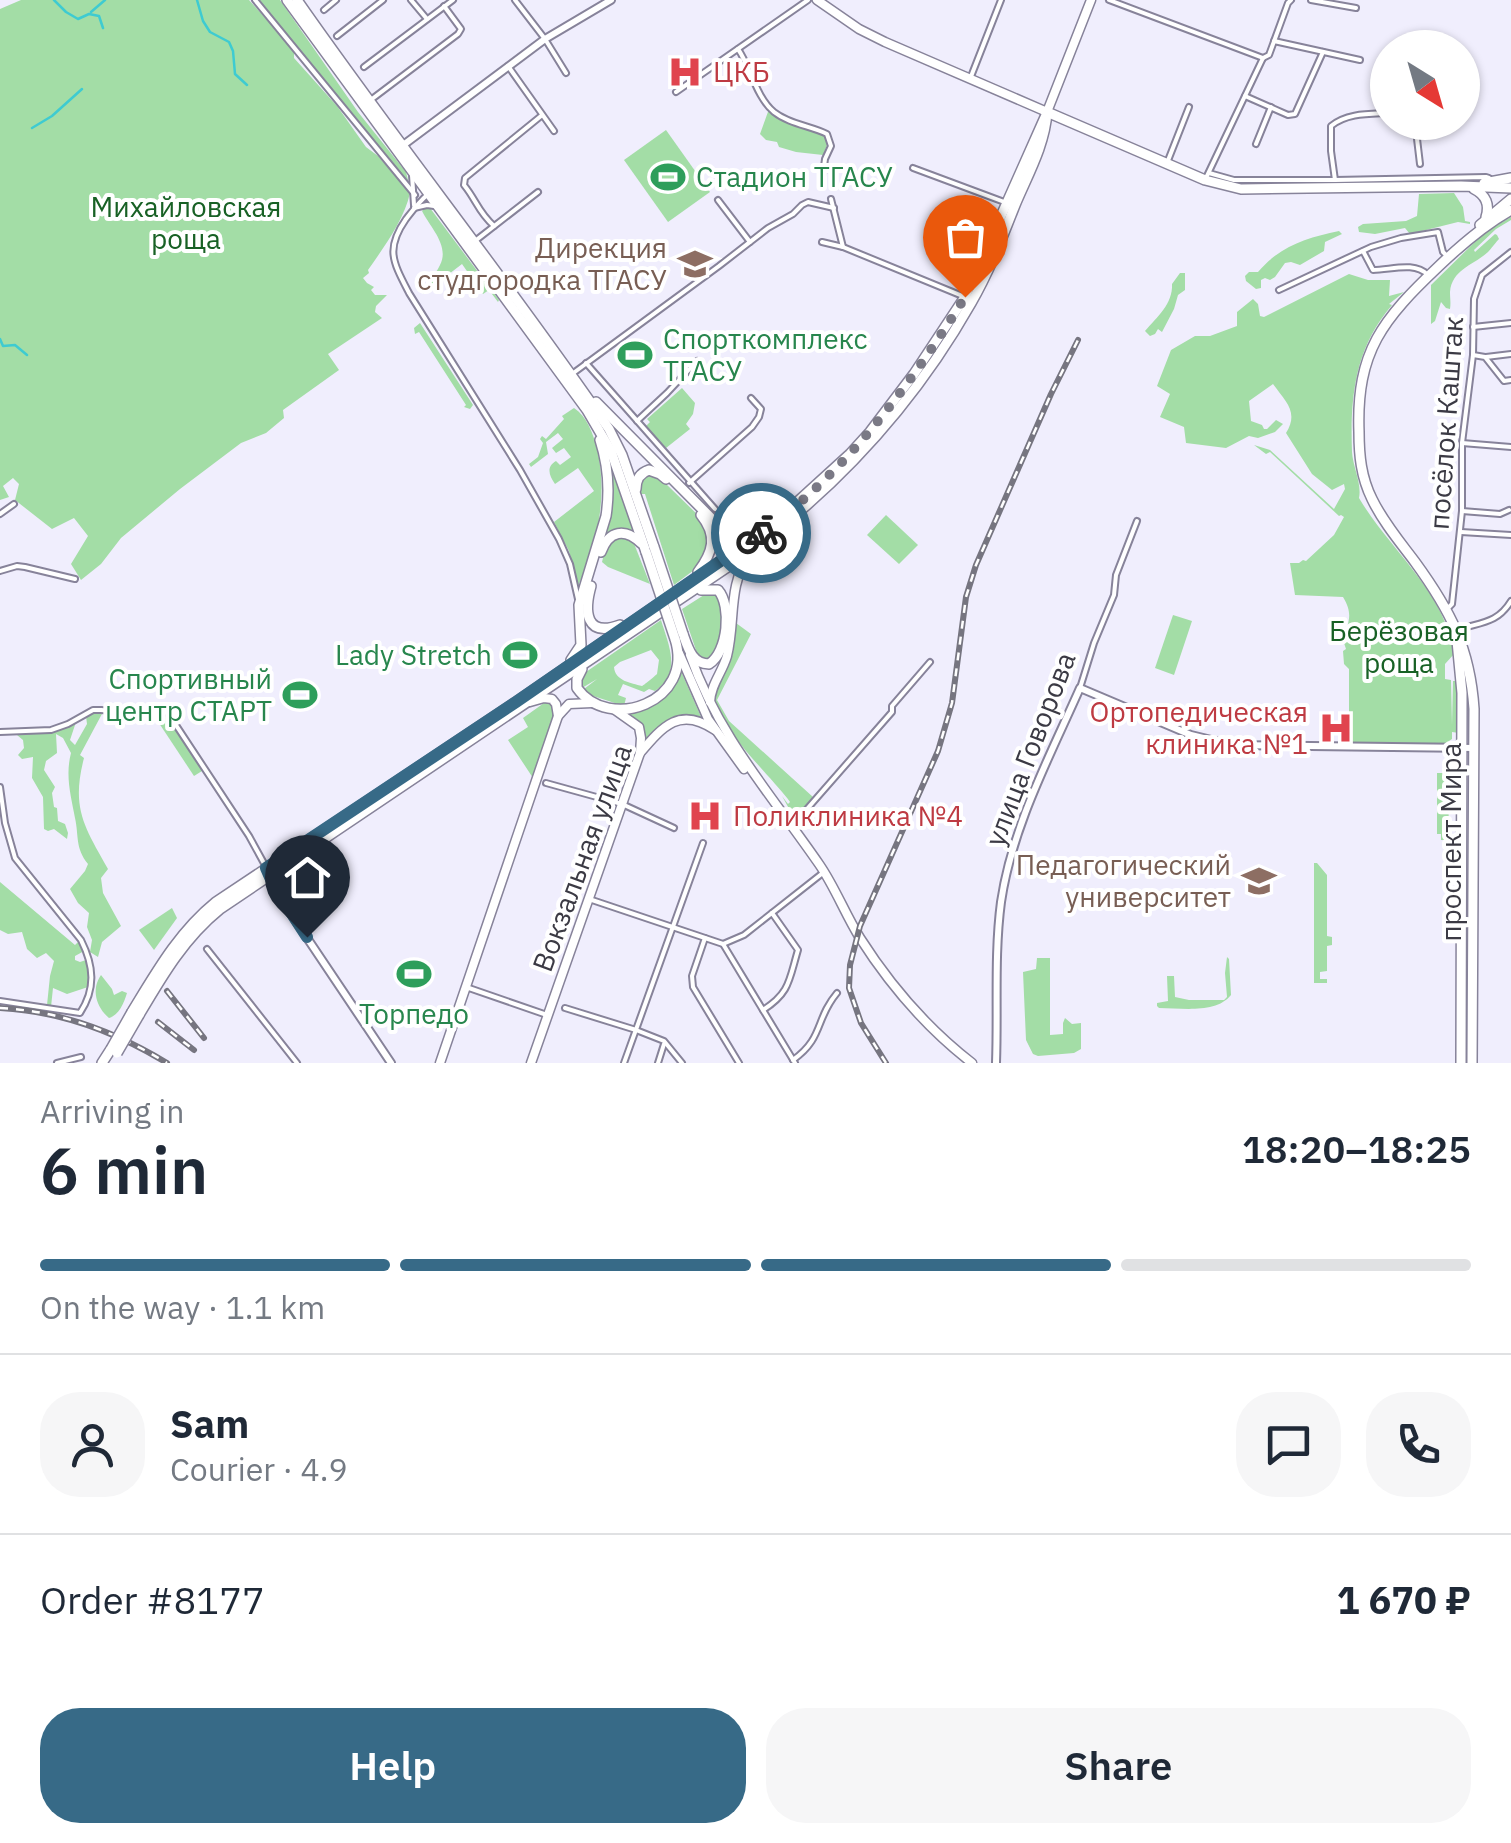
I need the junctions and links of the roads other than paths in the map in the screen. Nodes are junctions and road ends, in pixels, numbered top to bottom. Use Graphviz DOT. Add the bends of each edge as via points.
graph roads {
  1 [pos="255,0"];
  2 [pos="288,0"];
  3 [pos="297,0"];
  4 [pos="324,0"];
  5 [pos="336,0"];
  6 [pos="382,0"];
  7 [pos="411,0"];
  8 [pos="454,0"];
  9 [pos="516,0"];
  10 [pos="611,0"];
  11 [pos="808,0"];
  12 [pos="817,0"];
  13 [pos="1001,0"];
  14 [pos="1091,0"];
  15 [pos="1108,0"];
  16 [pos="1311,0"];
  17 [pos="1289,1"];
  18 [pos="444,6"];
  19 [pos="1356,8"];
  20 [pos="427,19"];
  21 [pos="338,36"];
  22 [pos="546,41"];
  23 [pos="1274,41"];
  24 [pos="738,49"];
  25 [pos="1323,52"];
  26 [pos="1263,58"];
  27 [pos="1360,60"];
  28 [pos="508,66"];
  29 [pos="364,68"];
  30 [pos="566,73"];
  31 [pos="970,79"];
  32 [pos="676,92"];
  33 [pos="1245,96"];
  34 [pos="368,102"];
  35 [pos="1189,106"];
  36 [pos="1271,108"];
  37 [pos="1047,112"];
  38 [pos="1370,114"];
  39 [pos="541,116"];
  40 [pos="1072,123"];
  41 [pos="554,131"];
  42 [pos="1044,136"];
  43 [pos="1417,140"];
  44 [pos="1256,144"];
  45 [pos="399,148"];
  46 [pos="1167,164"];
  47 [pos="1420,164"];
  48 [pos="408,166"];
  49 [pos="913,168"];
  50 [pos="823,174"];
  51 [pos="1207,176"];
  52 [pos="1511,178"];
  53 [pos="1335,180"];
  54 [pos="1493,181"];
  55 [pos="1461,186"];
  56 [pos="1511,188"];
  57 [pos="432,191"];
  58 [pos="538,192"];
  59 [pos="414,194"];
  60 [pos="831,199"];
  61 [pos="1511,199"];
  62 [pos="718,200"];
  63 [pos="1007,203"];
  64 [pos="414,208"];
  65 [pos="834,208"];
  66 [pos="442,210"];
  67 [pos="1511,210"];
  68 [pos="1485,220"];
  69 [pos="494,226"];
  70 [pos="1473,235"];
  71 [pos="475,241"];
  72 [pos="750,242"];
  73 [pos="822,242"];
  74 [pos="843,247"];
  75 [pos="1363,250"];
  76 [pos="1511,252"];
  77 [pos="1448,258"];
  78 [pos="1429,276"];
  79 [pos="1279,290"];
  80 [pos="965,297"];
  81 [pos="1511,323"];
  82 [pos="1473,327"];
  83 [pos="1511,354"];
  84 [pos="1473,355"];
  85 [pos="1485,358"];
  86 [pos="696,361"];
  87 [pos="586,364"];
  88 [pos="572,375"];
  89 [pos="1511,380"];
  90 [pos="751,398"];
  91 [pos="587,410"];
  92 [pos="637,421"];
  93 [pos="1462,443"];
  94 [pos="1511,446"];
  95 [pos="690,481"];
  96 [pos="680,490"];
  97 [pos="637,496"];
  98 [pos="14,504"];
  99 [pos="792,508"];
  100 [pos="714,509"];
  101 [pos="1508,510"];
  102 [pos="1462,511"];
  103 [pos="0,514"];
  104 [pos="1137,521"];
  105 [pos="1460,532"];
  106 [pos="1511,534"];
  107 [pos="647,548"];
  108 [pos="752,550"];
  109 [pos="0,570"];
  110 [pos="74,578"];
  111 [pos="692,586"];
  112 [pos="1511,602"];
  113 [pos="579,605"];
  114 [pos="1447,609"];
  115 [pos="636,618"];
  116 [pos="1456,627"];
  117 [pos="684,652"];
  118 [pos="930,662"];
  119 [pos="583,666"];
  120 [pos="558,673"];
  121 [pos="1080,688"];
  122 [pos="530,702"];
  123 [pos="592,702"];
  124 [pos="710,706"];
  125 [pos="610,707"];
  126 [pos="558,716"];
  127 [pos="715,730"];
  128 [pos="0,732"];
  129 [pos="1461,748"];
  130 [pos="1474,748"];
  131 [pos="640,753"];
  132 [pos="546,783"];
  133 [pos="0,787"];
  134 [pos="622,804"];
  135 [pos="2,824"];
  136 [pos="792,827"];
  137 [pos="674,828"];
  138 [pos="1460,841"];
  139 [pos="1473,841"];
  140 [pos="703,843"];
  141 [pos="268,872"];
  142 [pos="824,872"];
  143 [pos="589,898"];
  144 [pos="772,913"];
  145 [pos="673,926"];
  146 [pos="705,938"];
  147 [pos="1461,940"];
  148 [pos="1472,940"];
  149 [pos="723,944"];
  150 [pos="207,948"];
  151 [pos="466,987"];
  152 [pos="837,993"];
  153 [pos="0,1001"];
  154 [pos="565,1008"];
  155 [pos="763,1010"];
  156 [pos="548,1015"];
  157 [pos="636,1030"];
  158 [pos="664,1042"];
  159 [pos="114,1051"];
  160 [pos="82,1058"];
  161 [pos="794,1062"];
  162 [pos="996,1062"];
  163 [pos="57,1063"];
  164 [pos="102,1063"];
  165 [pos="111,1063"];
  166 [pos="297,1063"];
  167 [pos="391,1063"];
  168 [pos="440,1063"];
  169 [pos="531,1063"];
  170 [pos="624,1063"];
  171 [pos="658,1063"];
  172 [pos="682,1063"];
  173 [pos="739,1063"];
  174 [pos="969,1063"];
  175 [pos="1460,1063"];
  176 [pos="1472,1063"];
  1 -- 59 [label="street"];
  2 -- 45 [label="main road"];
  3 -- 34 [label="main road"];
  4 -- 5 [label="street" via="326,8"];
  6 -- 21 [label="street"];
  7 -- 20 [label="street"];
  8 -- 18 [label="street"];
  9 -- 22 [label="street"];
  10 -- 22 [label="street"];
  11 -- 24 [label="street"];
  12 -- 31 [label="main road" via="859,28"];
  13 -- 31 [label="street"];
  14 -- 37 [label="main road"];
  15 -- 26 [label="street"];
  16 -- 19 [label="street"];
  17 -- 23 [label="street"];
  18 -- 20 [label="street"];
  18 -- 34 [label="street" via="458,34"];
  20 -- 29 [label="street"];
  22 -- 28 [label="street"];
  22 -- 30 [label="street"];
  23 -- 25 [label="street"];
  23 -- 26 [label="street"];
  24 -- 32 [label="street"];
  24 -- 50 [label="street" via="775,113 828,134"];
  25 -- 27 [label="street"];
  25 -- 36 [label="street" via="1294,114"];
  26 -- 33 [label="street"];
  28 -- 39 [label="street"];
  28 -- 45 [label="street"];
  31 -- 37 [label="main road"];
  33 -- 36 [label="street"];
  33 -- 51 [label="street"];
  34 -- 45 [label="main road"];
  35 -- 46 [label="street"];
  36 -- 44 [label="street"];
  37 -- 40 [label="main road"];
  37 -- 42 [label="main road"];
  37 -- 63 [label="main road"];
  38 -- 53 [label="street" via="1332,126"];
  39 -- 41 [label="street"];
  39 -- 69 [label="street" via="466,178 481,215"];
  40 -- 42 [label="main road"];
  40 -- 46 [label="main road"];
  42 -- 108 [label="main road" via="992,263 949,340 859,456"];
  43 -- 47 [label="street"];
  45 -- 48 [label="main road"];
  45 -- 57 [label="main road"];
  46 -- 51 [label="main road"];
  48 -- 57 [label="main road"];
  48 -- 59 [label="street"];
  49 -- 63 [label="street"];
  51 -- 53 [label="street"];
  51 -- 55 [label="main road" via="1253,190"];
  52 -- 54 [label="main road"];
  53 -- 54 [label="street"];
  54 -- 55 [label="main road"];
  55 -- 56 [label="main road"];
  55 -- 68 [label="main road" via="1484,196"];
  57 -- 64 [label="street"];
  57 -- 66 [label="main road"];
  57 -- 71 [label="main road"];
  58 -- 69 [label="street"];
  59 -- 64 [label="street"];
  60 -- 65 [label="street"];
  61 -- 68 [label="main road"];
  62 -- 72 [label="street"];
  63 -- 80 [label="main road"];
  64 -- 66 [label="street"];
  64 -- 113 [label="street" via="393,242 399,274 566,552"];
  65 -- 72 [label="street" via="808,202"];
  65 -- 74 [label="street"];
  66 -- 91 [label="main road"];
  67 -- 70 [label="main road, проспект Мира"];
  68 -- 70 [label="main road"];
  69 -- 71 [label="street"];
  70 -- 77 [label="main road, проспект Мира"];
  71 -- 88 [label="main road"];
  72 -- 87 [label="street"];
  73 -- 74 [label="street"];
  74 -- 80 [label="street"];
  75 -- 77 [label="street" via="1438,232"];
  75 -- 78 [label="street" via="1373,270 1416,267"];
  75 -- 79 [label="street"];
  76 -- 82 [label="street, посёлок Каштак" via="1482,275"];
  77 -- 78 [label="main road, проспект Мира"];
  78 -- 114 [label="main road, проспект Мира" via="1396,309 1370,354 1360,392 1359,451 1376,508"];
  80 -- 99 [label="main road" via="870,432"];
  81 -- 82 [label="street"];
  82 -- 84 [label="street, посёлок Каштак"];
  83 -- 85 [label="street"];
  84 -- 85 [label="street"];
  84 -- 93 [label="street, посёлок Каштак"];
  85 -- 89 [label="street" via="1504,381"];
  86 -- 92 [label="street"];
  87 -- 88 [label="street"];
  87 -- 92 [label="street"];
  88 -- 96 [label="main road"];
  88 -- 97 [label="main road" via="616,442"];
  90 -- 95 [label="street" via="760,417"];
  91 -- 107 [label="main road" via="616,463"];
  91 -- 113 [label="main road" via="609,486"];
  92 -- 95 [label="street"];
  93 -- 94 [label="street"];
  93 -- 102 [label="street, посёлок Каштак"];
  95 -- 96 [label="street"];
  95 -- 100 [label="street"];
  96 -- 97 [label="main road" via="649,470 638,478"];
  96 -- 99 [label="main road" via="738,535"];
  96 -- 111 [label="main road" via="712,539"];
  97 -- 107 [label="main road"];
  98 -- 103 [label="street"];
  99 -- 111 [label="main road"];
  101 -- 102 [label="street"];
  102 -- 105 [label="street, посёлок Каштак"];
  104 -- 121 [label="street, улица Говорова"];
  105 -- 106 [label="street"];
  105 -- 114 [label="street, посёлок Каштак"];
  107 -- 115 [label="main road" via="622,532 607,539 586,606 597,627"];
  107 -- 117 [label="main road, bridge"];
  108 -- 111 [label="main road"];
  108 -- 124 [label="main road" via="738,576 728,654"];
  109 -- 110 [label="street" via="17,566"];
  111 -- 115 [label="main road"];
  111 -- 117 [label="main road" via="721,592 723,646 710,664"];
  111 -- 119 [label="main road"];
  112 -- 116 [label="street" via="1496,618"];
  113 -- 120 [label="main road" via="581,645"];
  114 -- 116 [label="main road, проспект Мира"];
  115 -- 120 [label="main road"];
  116 -- 129 [label="main road, проспект Мира"];
  116 -- 130 [label="main road, проспект Мира" via="1472,692"];
  117 -- 124 [label="main road"];
  117 -- 125 [label="main road" via="654,700 640,708"];
  117 -- 127 [label="main road"];
  118 -- 136 [label="street"];
  119 -- 122 [label="main road"];
  119 -- 123 [label="main road" via="577,688"];
  120 -- 141 [label="main road"];
  121 -- 129 [label="street" via="1220,743"];
  121 -- 162 [label="street, улица Говорова" via="1028,810 1001,902"];
  122 -- 126 [label="main road" via="552,700"];
  122 -- 141 [label="main road"];
  123 -- 125 [label="main road"];
  123 -- 126 [label="main road" via="570,704"];
  124 -- 136 [label="main road"];
  125 -- 131 [label="main road" via="639,728"];
  126 -- 151 [label="main road"];
  127 -- 131 [label="main road, Вокзальная улица" via="680,719"];
  127 -- 136 [label="main road"];
  128 -- 141 [label="street" via="50,730 93,710 147,718 168,713"];
  129 -- 130 [label="street"];
  129 -- 138 [label="main road, проспект Мира"];
  130 -- 139 [label="main road, проспект Мира"];
  131 -- 134 [label="main road, Вокзальная улица"];
  132 -- 134 [label="street"];
  133 -- 135 [label="street"];
  134 -- 137 [label="street"];
  134 -- 143 [label="main road, Вокзальная улица"];
  135 -- 153 [label="street" via="15,858 82,940 91,996 80,1013"];
  136 -- 142 [label="main road"];
  138 -- 139 [label="main road"];
  138 -- 147 [label="main road, проспект Мира"];
  139 -- 148 [label="main road, проспект Мира"];
  140 -- 145 [label="street"];
  141 -- 159 [label="main road, bridge" via="192,934"];
  141 -- 167 [label="street"];
  142 -- 144 [label="street"];
  142 -- 174 [label="main road" via="887,976"];
  143 -- 145 [label="street"];
  143 -- 156 [label="main road, Вокзальная улица"];
  144 -- 149 [label="street"];
  144 -- 155 [label="street" via="798,950 785,992"];
  145 -- 146 [label="street"];
  145 -- 157 [label="street"];
  146 -- 149 [label="street"];
  146 -- 173 [label="street" via="693,988"];
  147 -- 148 [label="main road"];
  147 -- 175 [label="main road, проспект Мира"];
  148 -- 176 [label="main road, проспект Мира"];
  149 -- 155 [label="street"];
  150 -- 166 [label="street"];
  151 -- 156 [label="street"];
  151 -- 168 [label="main road"];
  152 -- 161 [label="street" via="808,1049"];
  154 -- 157 [label="street"];
  155 -- 161 [label="street"];
  156 -- 169 [label="main road, Вокзальная улица"];
  157 -- 158 [label="street"];
  157 -- 170 [label="street"];
  158 -- 171 [label="street"];
  158 -- 172 [label="street"];
  159 -- 164 [label="main road"];
  159 -- 165 [label="main road"];
  160 -- 163 [label="street"];
}
